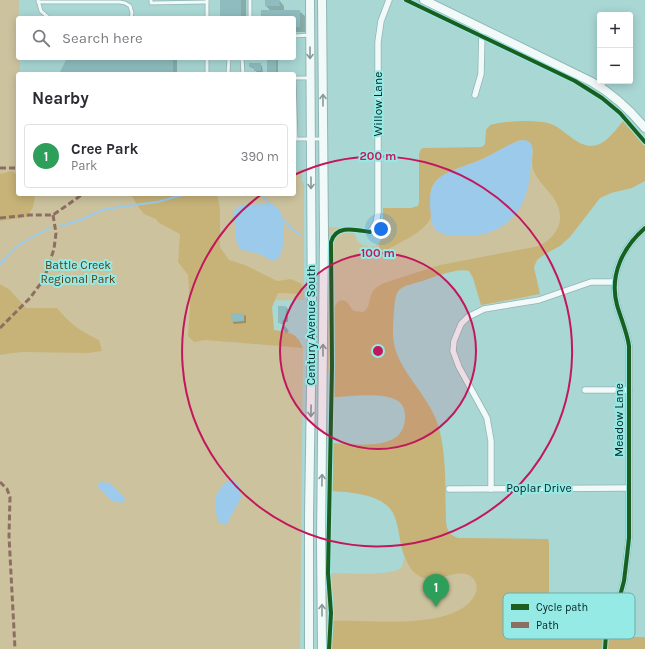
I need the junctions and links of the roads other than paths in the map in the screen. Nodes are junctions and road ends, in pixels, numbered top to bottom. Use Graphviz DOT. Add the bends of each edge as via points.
graph roads {
  1 [pos="151,0"];
  2 [pos="250,0"];
  3 [pos="310,0"];
  4 [pos="322,0"];
  5 [pos="389,0"];
  6 [pos="424,0"];
  7 [pos="38,1"];
  8 [pos="207,1"];
  9 [pos="47,16"];
  10 [pos="131,16"];
  11 [pos="207,16"];
  12 [pos="250,16"];
  13 [pos="482,28"];
  14 [pos="310,35"];
  15 [pos="296,36"];
  16 [pos="207,60"];
  17 [pos="229,60"];
  18 [pos="242,60"];
  19 [pos="206,72"];
  20 [pos="228,72"];
  21 [pos="242,72"];
  22 [pos="296,78"];
  23 [pos="310,78"];
  24 [pos="597,82"];
  25 [pos="602,84"];
  26 [pos="475,95"];
  27 [pos="645,128"];
  28 [pos="296,139"];
  29 [pos="323,139"];
  30 [pos="311,140"];
  31 [pos="645,228"];
  32 [pos="370,232"];
  33 [pos="614,282"];
  34 [pos="585,390"];
  35 [pos="629,390"];
  36 [pos="628,488"];
  37 [pos="450,489"];
  38 [pos="491,489"];
  39 [pos="621,593"];
  40 [pos="309,649"];
  41 [pos="322,649"];
  1 -- 8 [label="lane" via="151,3"];
  2 -- 12 [label="lane"];
  3 -- 14 [label="main road, Century Avenue South"];
  29 -- 4 [label="main road, Century Avenue South, one-way"];
  5 -- 32 [label="street, Willow Lane" via="381,21 378,42 378,214"];
  6 -- 13 [label="main road"];
  7 -- 9 [label="lane" via="41,11"];
  7 -- 10 [label="lane" via="120,2 130,6"];
  8 -- 11 [label="lane"];
  13 -- 24 [label="main road"];
  13 -- 26 [label="street" via="481,74"];
  14 -- 15 [label="lane"];
  14 -- 23 [label="main road, Century Avenue South, one-way"];
  16 -- 19 [label="lane"];
  17 -- 20 [label="lane"];
  18 -- 21 [label="lane"];
  22 -- 23 [label="lane"];
  23 -- 30 [label="main road, Century Avenue South"];
  25 -- 27 [label="main road"];
  28 -- 30 [label="lane"];
  29 -- 30 [label="lane"];
  41 -- 29 [label="main road, Century Avenue South, one-way"];
  30 -- 40 [label="main road, Century Avenue South, one-way"];
  31 -- 33 [label="street, Meadow Lane" via="629,245 621,259"];
  33 -- 35 [label="street, Meadow Lane" via="616,304 626,328 629,346"];
  33 -- 38 [label="street" via="591,282 540,300 484,309 468,317 461,324 453,351 486,418 491,440"];
  34 -- 35 [label="street"];
  35 -- 36 [label="street, Meadow Lane"];
  36 -- 38 [label="street, Poplar Drive"];
  36 -- 39 [label="street, Meadow Lane" via="627,556"];
  37 -- 38 [label="street, Poplar Drive"];
}
